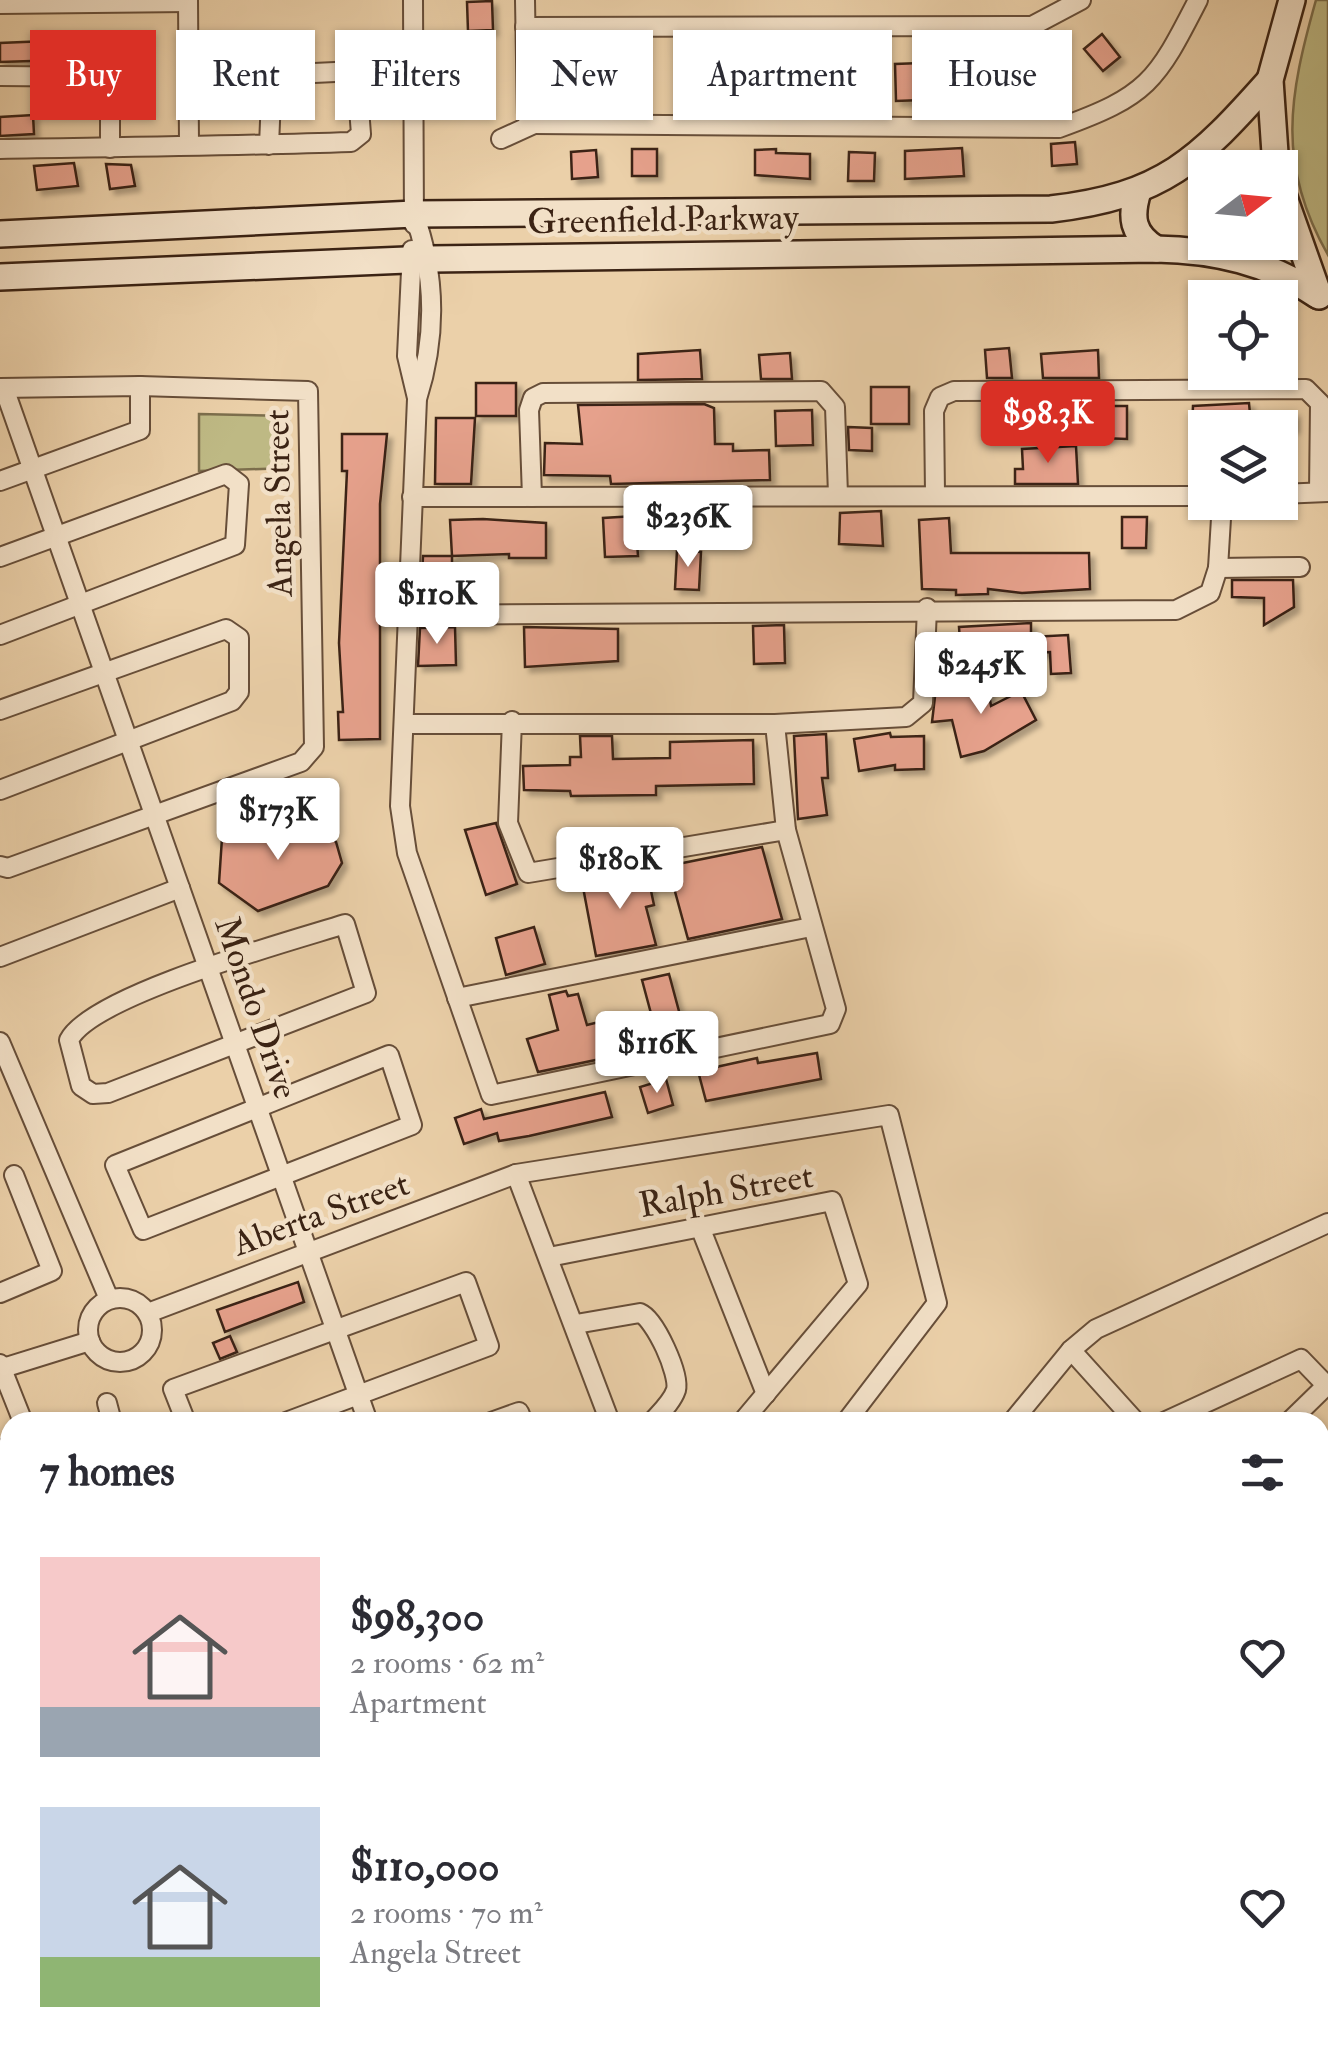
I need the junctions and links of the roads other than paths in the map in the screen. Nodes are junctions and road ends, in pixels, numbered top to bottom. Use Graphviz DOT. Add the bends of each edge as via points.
graph roads {
  1 [pos="413,0"];
  2 [pos="525,0"];
  3 [pos="1081,0"];
  4 [pos="1198,0"];
  5 [pos="1292,0"];
  6 [pos="188,1"];
  7 [pos="0,4"];
  8 [pos="525,26"];
  9 [pos="0,76"];
  10 [pos="1270,80"];
  11 [pos="534,124"];
  12 [pos="501,139"];
  13 [pos="189,144"];
  14 [pos="268,145"];
  15 [pos="110,148"];
  16 [pos="0,149"];
  17 [pos="1275,150"];
  18 [pos="1138,191"];
  19 [pos="414,214"];
  20 [pos="0,234"];
  21 [pos="1298,234"];
  22 [pos="1156,249"];
  23 [pos="421,260"];
  24 [pos="0,277"];
  25 [pos="1323,301"];
  26 [pos="140,386"];
  27 [pos="2,388"];
  28 [pos="30,469"];
  29 [pos="0,480"];
  30 [pos="1323,492"];
  31 [pos="935,493"];
  32 [pos="1298,493"];
  33 [pos="838,496"];
  34 [pos="1188,496"];
  35 [pos="412,497"];
  36 [pos="532,497"];
  37 [pos="1221,520"];
  38 [pos="53,536"];
  39 [pos="0,557"];
  40 [pos="1300,567"];
  41 [pos="1218,568"];
  42 [pos="79,606"];
  43 [pos="927,608"];
  44 [pos="407,615"];
  45 [pos="0,634"];
  46 [pos="102,670"];
  47 [pos="1008,674"];
  48 [pos="926,676"];
  49 [pos="0,710"];
  50 [pos="512,721"];
  51 [pos="404,724"];
  52 [pos="775,724"];
  53 [pos="128,742"];
  54 [pos="0,790"];
  55 [pos="154,814"];
  56 [pos="786,830"];
  57 [pos="0,866"];
  58 [pos="180,888"];
  59 [pos="812,926"];
  60 [pos="0,957"];
  61 [pos="206,968"];
  62 [pos="457,998"];
  63 [pos="0,1042"];
  64 [pos="234,1046"];
  65 [pos="256,1108"];
  66 [pos="280,1174"];
  67 [pos="516,1174"];
  68 [pos="14,1175"];
  69 [pos="1328,1223"];
  70 [pos="700,1227"];
  71 [pos="306,1254"];
  72 [pos="549,1257"];
  73 [pos="0,1292"];
  74 [pos="109,1299"];
  75 [pos="148,1314"];
  76 [pos="576,1324"];
  77 [pos="334,1330"];
  78 [pos="90,1340"];
  79 [pos="1071,1350"];
  80 [pos="1,1367"];
  81 [pos="1327,1385"];
  82 [pos="766,1394"];
  83 [pos="358,1396"];
  84 [pos="107,1404"];
  85 [pos="19,1412"];
  86 [pos="109,1412"];
  87 [pos="182,1412"];
  88 [pos="314,1412"];
  89 [pos="364,1412"];
  90 [pos="607,1412"];
  91 [pos="661,1412"];
  92 [pos="751,1412"];
  93 [pos="854,1412"];
  94 [pos="1020,1412"];
  95 [pos="1127,1412"];
  96 [pos="1186,1412"];
  97 [pos="1299,1412"];
  1 -- 19 [label="street"];
  2 -- 8 [label="street"];
  3 -- 8 [label="street" via="1032,26"];
  4 -- 11 [label="street" via="1155,79 1109,110 1059,128"];
  5 -- 10 [label="main road"];
  6 -- 7 [label="street"];
  6 -- 13 [label="street"];
  8 -- 11 [label="street" via="527,116"];
  9 -- 15 [label="street" via="110,77"];
  10 -- 17 [label="main road"];
  10 -- 18 [label="main road, Greenfield Parkway" via="1194,159"];
  11 -- 12 [label="street"];
  13 -- 14 [label="street"];
  13 -- 15 [label="street"];
  14 -- 14 [label="street" via="272,74 356,71 357,139"];
  15 -- 16 [label="street"];
  18 -- 19 [label="main road, Greenfield Parkway" via="1050,209"];
  18 -- 22 [label="main road" via="1135,228"];
  19 -- 20 [label="main road, Greenfield Parkway"];
  19 -- 23 [label="street"];
  21 -- 25 [label="main road"];
  22 -- 23 [label="main road, Greenfield Parkway"];
  22 -- 25 [label="main road, Greenfield Parkway" via="1248,262 1286,275"];
  23 -- 24 [label="main road, Greenfield Parkway"];
  23 -- 35 [label="street" via="408,356 417,399"];
  26 -- 27 [label="street, Angela Street"];
  26 -- 28 [label="street" via="140,430"];
  26 -- 55 [label="street, Angela Street" via="308,392 314,746 300,762"];
  27 -- 28 [label="street, Mondo Drive"];
  28 -- 29 [label="street"];
  28 -- 38 [label="street, Mondo Drive"];
  30 -- 31 [label="street" via="1320,403 1306,389 954,390 940,397 934,411"];
  30 -- 32 [label="street"];
  31 -- 33 [label="street"];
  31 -- 34 [label="street"];
  33 -- 36 [label="street"];
  33 -- 36 [label="street" via="835,407 821,391 801,391 543,392 529,410"];
  35 -- 36 [label="street"];
  35 -- 44 [label="street"];
  37 -- 41 [label="street"];
  38 -- 39 [label="street"];
  38 -- 42 [label="street, Mondo Drive"];
  38 -- 42 [label="street" via="226,474 239,484 235,546"];
  40 -- 41 [label="street"];
  41 -- 43 [label="street" via="1210,593 1176,610"];
  42 -- 45 [label="street"];
  42 -- 46 [label="street, Mondo Drive"];
  43 -- 44 [label="street"];
  43 -- 48 [label="street"];
  44 -- 51 [label="street"];
  46 -- 49 [label="street"];
  46 -- 53 [label="street, Mondo Drive"];
  46 -- 53 [label="street" via="226,629 239,638 232,702"];
  47 -- 48 [label="street"];
  48 -- 52 [label="street" via="923,703 906,718"];
  50 -- 51 [label="street"];
  50 -- 52 [label="street"];
  50 -- 56 [label="street" via="508,823 528,873"];
  51 -- 62 [label="street" via="400,806 407,853"];
  52 -- 56 [label="street"];
  53 -- 54 [label="street"];
  53 -- 55 [label="street, Mondo Drive"];
  55 -- 57 [label="street"];
  55 -- 58 [label="street, Mondo Drive"];
  56 -- 59 [label="street"];
  58 -- 60 [label="street"];
  58 -- 61 [label="street, Mondo Drive"];
  59 -- 62 [label="street"];
  59 -- 62 [label="street" via="836,1009 830,1024 491,1096"];
  61 -- 64 [label="street, Mondo Drive"];
  61 -- 64 [label="street" via="345,924 366,993"];
  61 -- 64 [label="street" via="76,1027 69,1040 81,1086 108,1093"];
  63 -- 74 [label="street"];
  64 -- 65 [label="street, Mondo Drive"];
  65 -- 66 [label="street, Mondo Drive"];
  65 -- 66 [label="street" via="388,1055 412,1125"];
  65 -- 66 [label="street" via="115,1165 143,1230"];
  66 -- 71 [label="street, Mondo Drive"];
  67 -- 71 [label="street, Aberta Street"];
  67 -- 72 [label="street"];
  67 -- 93 [label="street, Aberta Street" via="889,1115 936,1303"];
  68 -- 73 [label="street" via="52,1271"];
  69 -- 79 [label="street" via="1096,1330"];
  70 -- 72 [label="street, Ralph Street"];
  70 -- 82 [label="street"];
  70 -- 82 [label="street, Ralph Street" via="832,1202 858,1284"];
  71 -- 75 [label="street, Aberta Street"];
  71 -- 77 [label="street, Mondo Drive"];
  72 -- 76 [label="street"];
  74 -- 75 [label="street" via="136,1301"];
  74 -- 78 [label="street" via="94,1312"];
  75 -- 78 [label="street" via="150,1345 134,1360 113,1362"];
  76 -- 90 [label="street"];
  76 -- 91 [label="street" via="640,1313 654,1321 677,1383"];
  77 -- 83 [label="street, Mondo Drive"];
  77 -- 83 [label="street" via="466,1282 490,1346"];
  77 -- 87 [label="street" via="173,1389"];
  78 -- 80 [label="street"];
  79 -- 94 [label="street"];
  79 -- 95 [label="street"];
  80 -- 85 [label="street"];
  81 -- 96 [label="street" via="1301,1359"];
  81 -- 97 [label="street"];
  82 -- 92 [label="street, Ralph Street"];
  83 -- 88 [label="street"];
  83 -- 89 [label="street, Mondo Drive"];
  84 -- 86 [label="street"];
}
